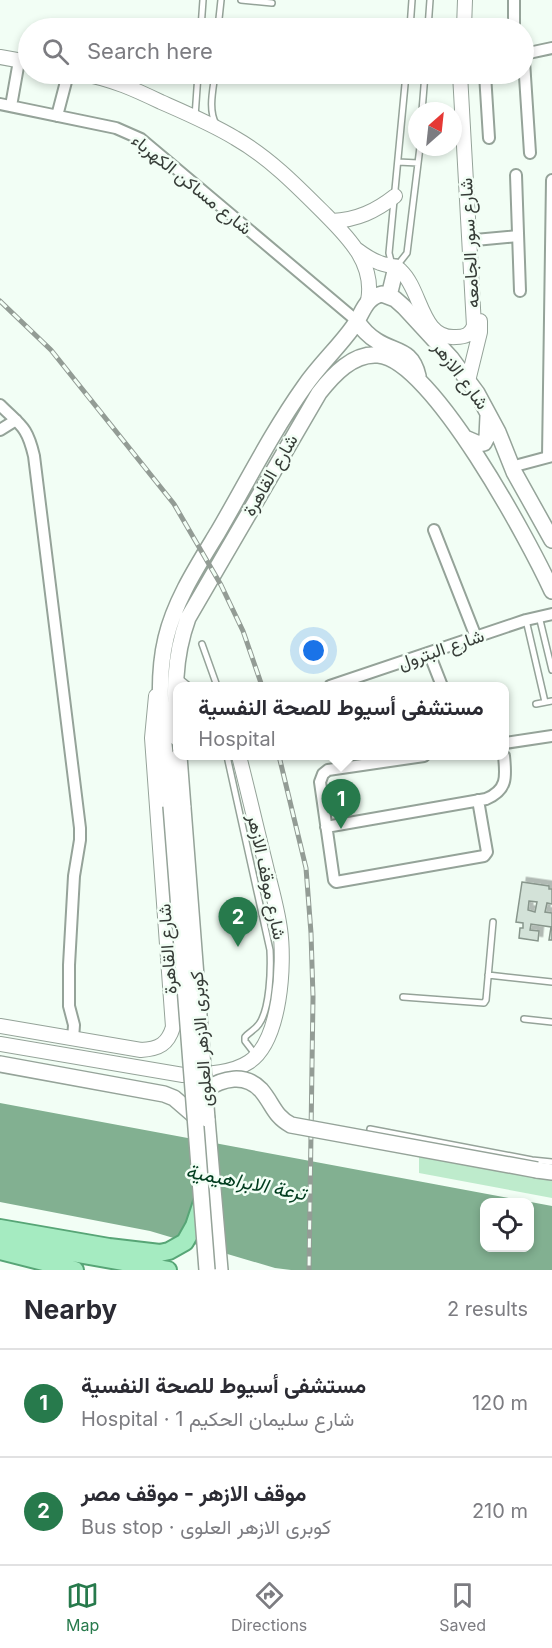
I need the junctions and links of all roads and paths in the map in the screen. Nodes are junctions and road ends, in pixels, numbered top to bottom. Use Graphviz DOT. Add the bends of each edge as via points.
graph roads {
  1 [pos="203,0"];
  2 [pos="221,0"];
  3 [pos="241,0"];
  4 [pos="412,0"];
  5 [pos="430,0"];
  6 [pos="465,0"];
  7 [pos="514,0"];
  8 [pos="272,3"];
  9 [pos="202,18"];
  10 [pos="219,18"];
  11 [pos="411,18"];
  12 [pos="429,18"];
  13 [pos="464,18"];
  14 [pos="514,18"];
  15 [pos="552,48"];
  16 [pos="534,52"];
  17 [pos="0,57"];
  18 [pos="18,61"];
  19 [pos="18,76"];
  20 [pos="65,84"];
  21 [pos="123,84"];
  22 [pos="197,84"];
  23 [pos="214,84"];
  24 [pos="405,84"];
  25 [pos="424,84"];
  26 [pos="462,84"];
  27 [pos="463,84"];
  28 [pos="486,84"];
  29 [pos="526,84"];
  30 [pos="423,102"];
  31 [pos="6,105"];
  32 [pos="57,116"];
  33 [pos="195,117"];
  34 [pos="226,134"];
  35 [pos="489,138"];
  36 [pos="530,153"];
  37 [pos="419,156"];
  38 [pos="398,162"];
  39 [pos="418,163"];
  40 [pos="516,175"];
  41 [pos="552,180"];
  42 [pos="395,196"];
  43 [pos="332,221"];
  44 [pos="518,236"];
  45 [pos="475,240"];
  46 [pos="356,249"];
  47 [pos="396,267"];
  48 [pos="520,291"];
  49 [pos="389,296"];
  50 [pos="368,301"];
  51 [pos="357,321"];
  52 [pos="418,379"];
  53 [pos="468,381"];
  54 [pos="0,405"];
  55 [pos="488,411"];
  56 [pos="16,420"];
  57 [pos="0,430"];
  58 [pos="465,438"];
  59 [pos="550,457"];
  60 [pos="511,466"];
  61 [pos="498,491"];
  62 [pos="434,530"];
  63 [pos="552,540"];
  64 [pos="552,591"];
  65 [pos="552,614"];
  66 [pos="539,616"];
  67 [pos="526,620"];
  68 [pos="476,637"];
  69 [pos="202,644"];
  70 [pos="429,653"];
  71 [pos="552,670"];
  72 [pos="179,682"];
  73 [pos="215,682"];
  74 [pos="345,682"];
  75 [pos="440,682"];
  76 [pos="159,685"];
  77 [pos="549,702"];
  78 [pos="536,704"];
  79 [pos="552,736"];
  80 [pos="509,742"];
  81 [pos="179,760"];
  82 [pos="228,760"];
  83 [pos="240,760"];
  84 [pos="397,760"];
  85 [pos="504,760"];
  86 [pos="478,800"];
  87 [pos="177,807"];
  88 [pos="247,816"];
  89 [pos="326,827"];
  90 [pos="493,922"];
  91 [pos="275,935"];
  92 [pos="488,975"];
  93 [pos="552,982"];
  94 [pos="403,997"];
  95 [pos="524,1019"];
  96 [pos="552,1022"];
  97 [pos="0,1026"];
  98 [pos="74,1039"];
  99 [pos="0,1044"];
  100 [pos="256,1055"];
  101 [pos="0,1064"];
  102 [pos="206,1090"];
  103 [pos="196,1117"];
  104 [pos="370,1129"];
  105 [pos="552,1162"];
  106 [pos="544,1171"];
  107 [pos="202,1202"];
  108 [pos="0,1228"];
  109 [pos="0,1240"];
  110 [pos="0,1251"];
  111 [pos="0,1262"];
  112 [pos="32,1270"];
  113 [pos="75,1270"];
  114 [pos="168,1270"];
  115 [pos="207,1270"];
  116 [pos="220,1270"];
  1 -- 9 [label="lane"];
  2 -- 10 [label="lane"];
  3 -- 8 [label="lane"];
  4 -- 11 [label="lane"];
  5 -- 12 [label="lane"];
  6 -- 13 [label="street"];
  7 -- 14 [label="street"];
  15 -- 16 [label="street"];
  17 -- 18 [label="street"];
  19 -- 31 [label="street"];
  20 -- 32 [label="street"];
  21 -- 33 [label="street"];
  22 -- 33 [label="lane"];
  23 -- 34 [label="lane" via="212,118"];
  24 -- 38 [label="lane"];
  25 -- 30 [label="lane"];
  26 -- 47 [label="street, شارع سور الجامعه" via="474,326 471,332 465,337 438,334 407,278"];
  27 -- 45 [label="street, شارع سور الجامعه"];
  28 -- 35 [label="street"];
  29 -- 36 [label="street"];
  31 -- 32 [label="street, شارع مساكن الكهرباء"];
  32 -- 51 [label="street, شارع مساكن الكهرباء" via="116,128 141,139"];
  33 -- 34 [label="street"];
  34 -- 43 [label="street" via="273,165"];
  37 -- 39 [label="lane"];
  38 -- 39 [label="lane"];
  38 -- 42 [label="lane"];
  39 -- 47 [label="lane" via="407,254"];
  40 -- 44 [label="street"];
  41 -- 59 [label="street"];
  42 -- 43 [label="street" via="369,213"];
  42 -- 47 [label="lane" via="389,253"];
  43 -- 46 [label="street"];
  44 -- 45 [label="street"];
  44 -- 48 [label="street"];
  45 -- 53 [label="street, شارع سور الجامعه" via="480,332"];
  46 -- 47 [label="street"];
  46 -- 50 [label="street" via="369,274"];
  47 -- 49 [label="main road"];
  49 -- 50 [label="main road" via="382,294"];
  49 -- 53 [label="main road, شارع الازهر" via="404,307"];
  50 -- 51 [label="main road"];
  51 -- 52 [label="main road" via="370,337 409,357"];
  51 -- 76 [label="main road, شارع القاهرة" via="297,396 182,597 166,636"];
  52 -- 58 [label="main road, شارع الازهر"];
  52 -- 72 [label="main road, شارع القاهرة" via="397,362 379,355 356,359 328,381 188,618 180,639"];
  53 -- 55 [label="main road, شارع الازهر"];
  54 -- 56 [label="street"];
  55 -- 58 [label="main road" via="484,443"];
  55 -- 60 [label="main road, شارع الازهر"];
  56 -- 57 [label="street"];
  56 -- 98 [label="street" via="23,425 34,456 80,828 69,965"];
  58 -- 61 [label="main road, شارع الازهر"];
  59 -- 60 [label="street"];
  60 -- 61 [label="main road" via="500,468"];
  60 -- 63 [label="main road, شارع الازهر"];
  61 -- 64 [label="main road, شارع الازهر"];
  62 -- 68 [label="street"];
  65 -- 66 [label="street, شارع البترول"];
  66 -- 67 [label="street, شارع البترول"];
  66 -- 71 [label="lane"];
  67 -- 68 [label="street, شارع البترول"];
  67 -- 77 [label="lane"];
  68 -- 70 [label="street, شارع البترول"];
  69 -- 73 [label="lane"];
  70 -- 74 [label="street, شارع البترول"];
  70 -- 75 [label="street"];
  76 -- 87 [label="main road, شارع القاهرة"];
  76 -- 98 [label="street, شارع القاهرة" via="152,738 173,1027 164,1044 153,1050"];
  77 -- 78 [label="lane"];
  79 -- 80 [label="street"];
  81 -- 87 [label="main road"];
  82 -- 88 [label="lane"];
  83 -- 88 [label="street, شارع موقف الازهر"];
  84 -- 89 [label="street" via="323,774 320,782"];
  85 -- 86 [label="street" via="502,788 494,796"];
  86 -- 89 [label="street"];
  86 -- 89 [label="street" via="485,855 338,883 334,880"];
  87 -- 102 [label="main road, كوبرى الازهر العلوى, bridge"];
  87 -- 103 [label="main road, كوبرى الازهر العلوى, bridge"];
  88 -- 91 [label="street, شارع موقف الازهر" via="277,911"];
  90 -- 92 [label="lane"];
  91 -- 100 [label="street, شارع موقف الازهر" via="281,962 275,1015"];
  91 -- 100 [label="lane" via="264,1012 259,1024 245,1037"];
  92 -- 93 [label="lane"];
  92 -- 94 [label="lane" via="486,1000 482,1004"];
  95 -- 96 [label="lane"];
  97 -- 98 [label="street, شارع القاهرة"];
  99 -- 100 [label="street" via="183,1075 241,1066"];
  101 -- 103 [label="main road" via="164,1094"];
  102 -- 106 [label="main road, bridge" via="227,1079 238,1079 260,1089 276,1115 291,1125"];
  102 -- 116 [label="main road, كوبرى الازهر العلوى, bridge"];
  103 -- 107 [label="main road, كوبرى الازهر العلوى, bridge"];
  104 -- 105 [label="lane"];
  107 -- 108 [label="main road" via="190,1234 177,1247 160,1253"];
  107 -- 115 [label="main road, كوبرى الازهر العلوى, bridge"];
  109 -- 114 [label="main road"];
  110 -- 113 [label="main road"];
  111 -- 112 [label="main road"];
}
